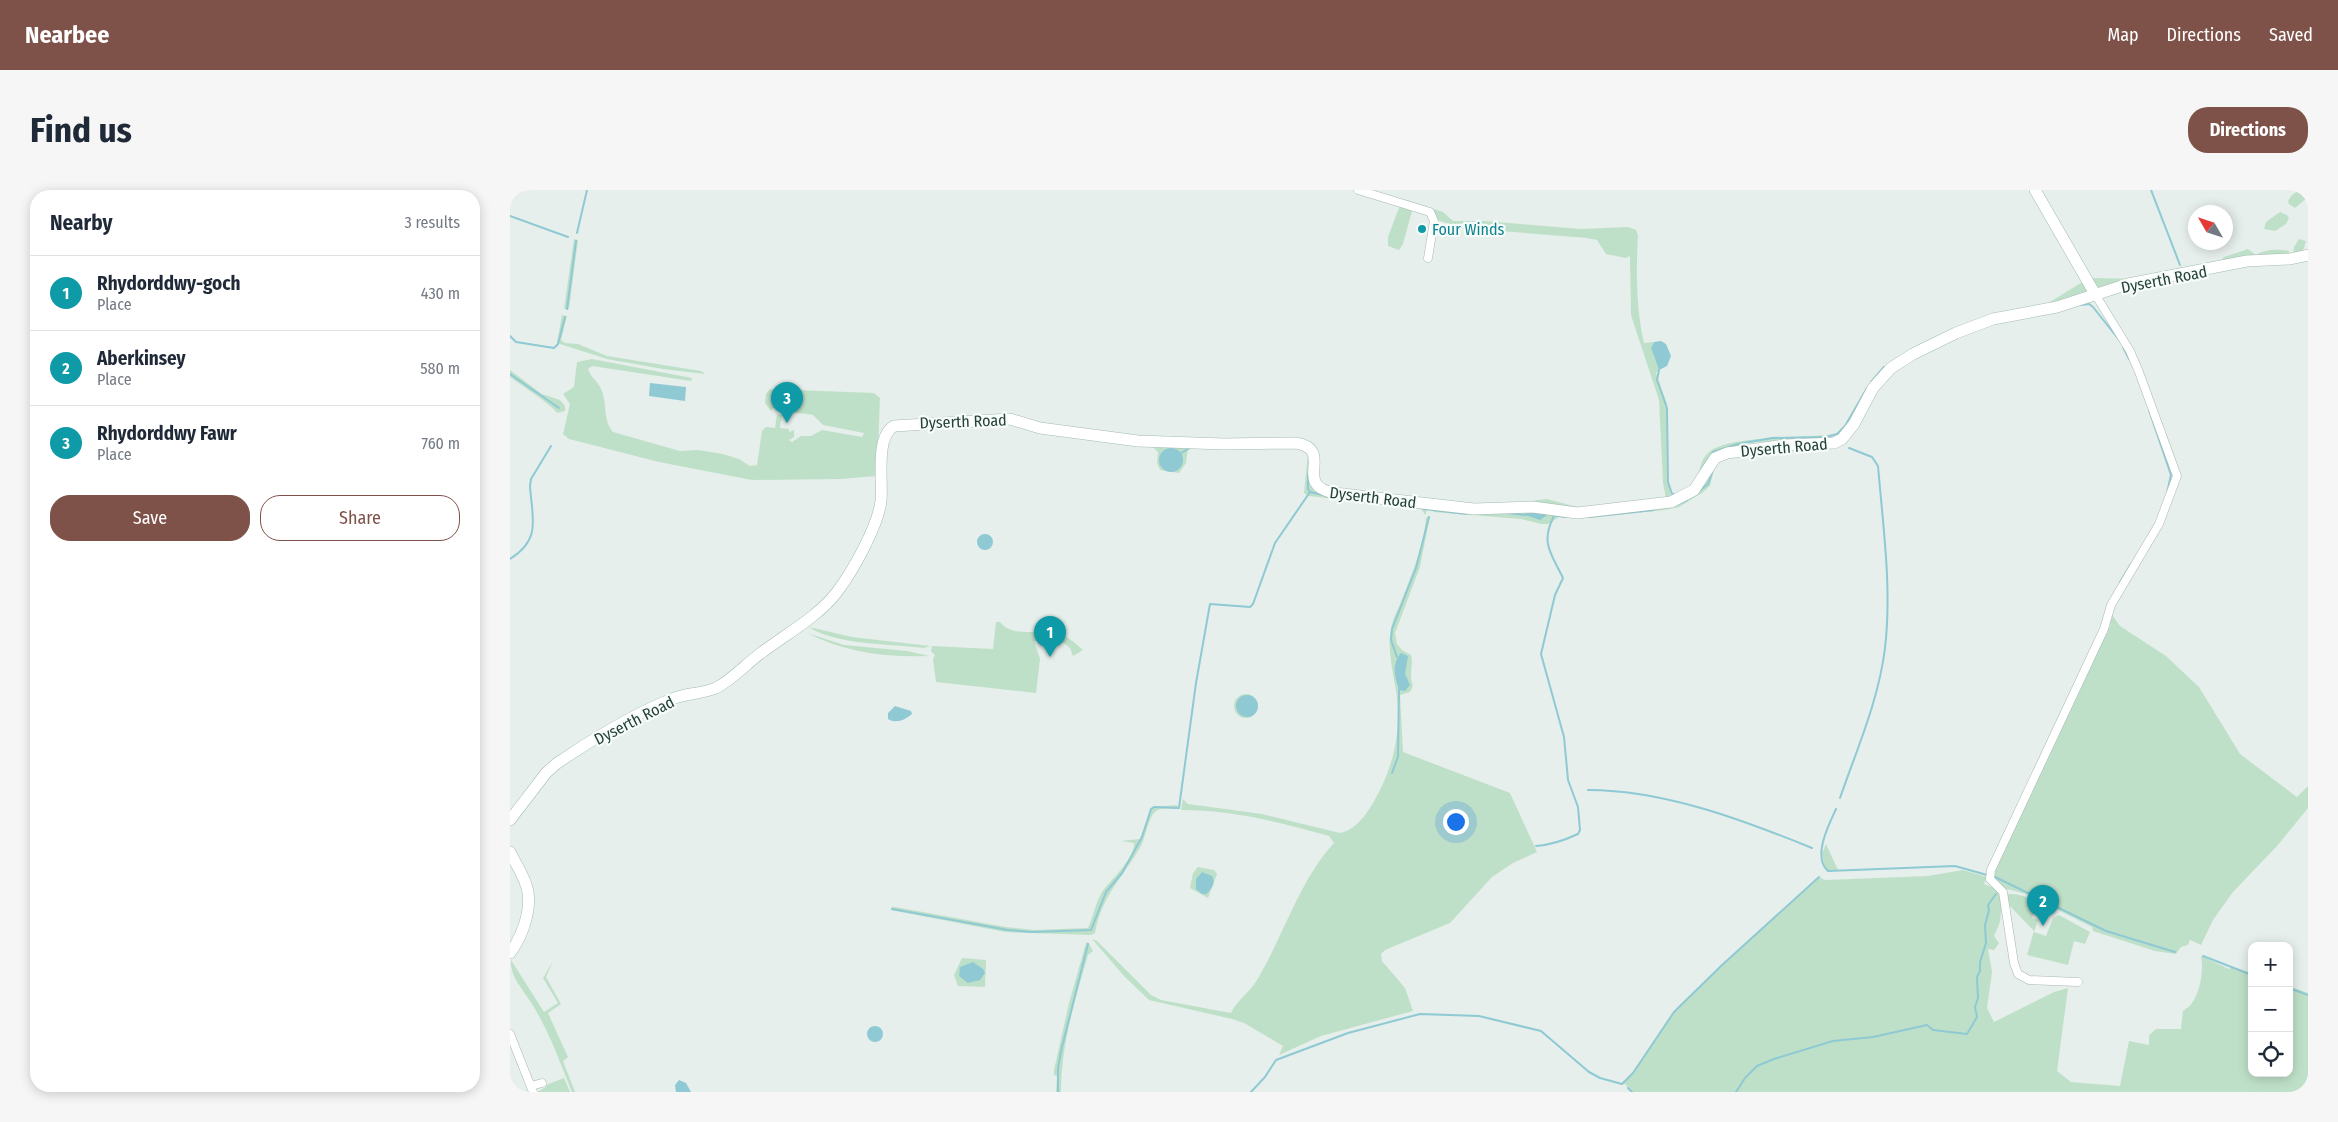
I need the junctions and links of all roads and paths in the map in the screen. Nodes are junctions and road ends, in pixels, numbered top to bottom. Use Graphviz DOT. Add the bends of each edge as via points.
graph roads {
  1 [pos="1358,190"];
  2 [pos="2035,190"];
  3 [pos="2308,255"];
  4 [pos="1428,258"];
  5 [pos="2095,294"];
  6 [pos="510,820"];
  7 [pos="510,852"];
  8 [pos="510,953"];
  9 [pos="2078,982"];
  10 [pos="510,1034"];
  11 [pos="513,1046"];
  12 [pos="542,1083"];
  13 [pos="532,1089"];
  1 -- 4 [label="street" via="1430,212 1434,221"];
  2 -- 5 [label="main road"];
  3 -- 5 [label="main road, Dyserth Road" via="2290,260 2247,261 2128,284"];
  5 -- 6 [label="main road, Dyserth Road" via="2057,307 1993,319 1913,354 1882,378 1842,439 1834,443 1784,445 1727,453 1716,458 1700,483 1689,493 1671,502 1633,508 1577,513 1533,507 1474,509 1325,492 1314,482 1315,458 1312,451 1306,445 1296,443 1138,441 1040,428 1010,419 894,426 885,432 882,442 879,515 837,592 807,619 716,687 653,707 561,760 546,773"];
  5 -- 9 [label="street" via="2130,351 2177,476 2159,524 2111,605 2104,629 1991,870 1990,879 2004,892 2018,974 2029,980"];
  7 -- 8 [label="main road" via="528,892 521,932"];
  10 -- 11 [label="street"];
  11 -- 13 [label="street"];
  12 -- 13 [label="street"];
}
